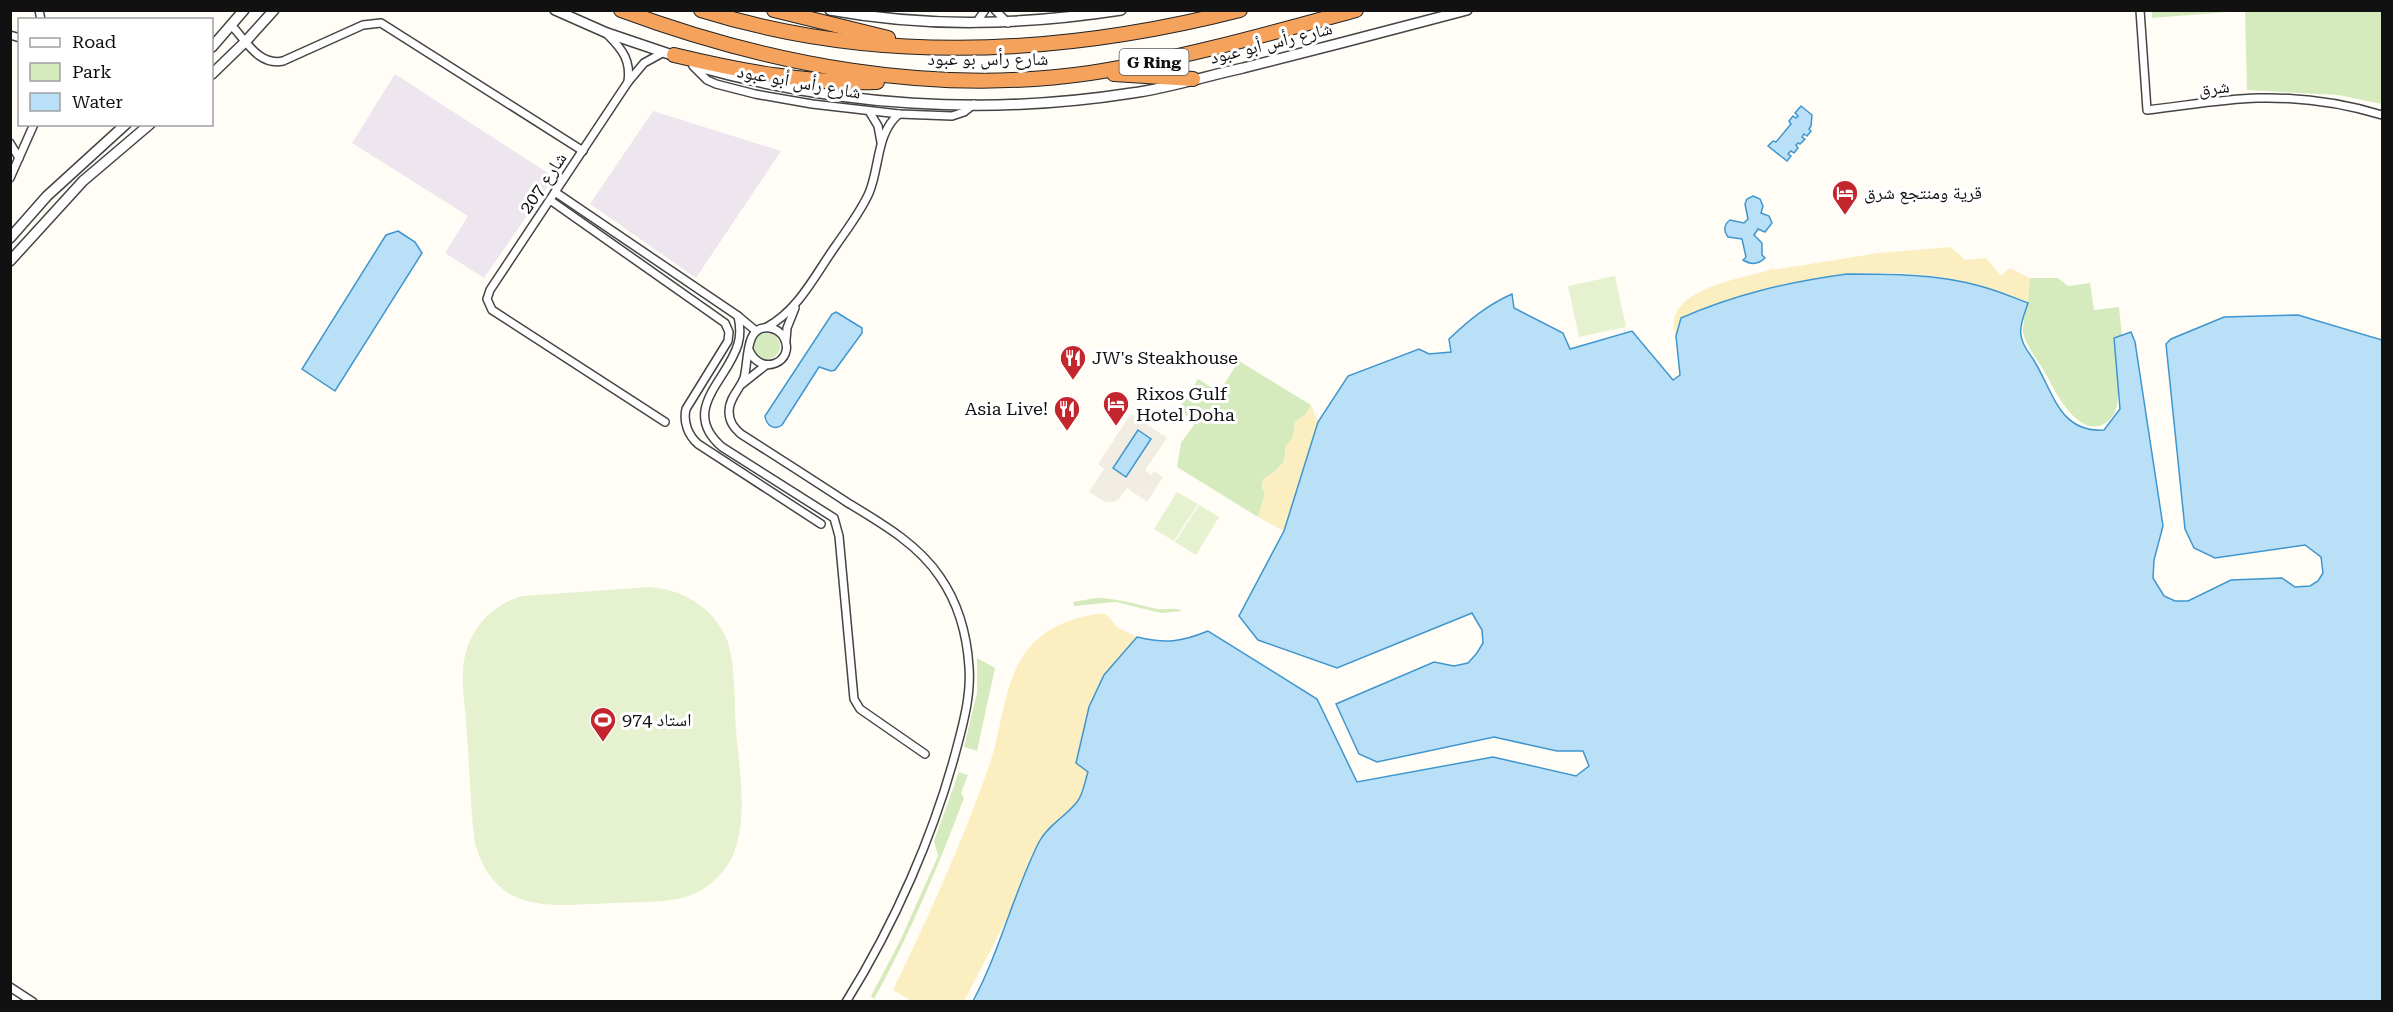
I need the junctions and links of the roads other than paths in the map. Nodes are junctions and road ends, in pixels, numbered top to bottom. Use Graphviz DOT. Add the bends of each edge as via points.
graph roads {
  1 [pos="244,10"];
  2 [pos="274,10"];
  3 [pos="555,10"];
  4 [pos="621,10"];
  5 [pos="701,10"];
  6 [pos="774,10"];
  7 [pos="830,10"];
  8 [pos="985,10"];
  9 [pos="995,10"];
  10 [pos="1121,10"];
  11 [pos="1240,10"];
  12 [pos="1356,10"];
  13 [pos="1467,10"];
  14 [pos="2140,10"];
  15 [pos="1008,23"];
  16 [pos="976,24"];
  17 [pos="232,26"];
  18 [pos="607,33"];
  19 [pos="246,41"];
  20 [pos="213,46"];
  21 [pos="937,48"];
  22 [pos="669,54"];
  23 [pos="693,66"];
  24 [pos="213,73"];
  25 [pos="1088,73"];
  26 [pos="946,79"];
  27 [pos="1193,79"];
  28 [pos="628,82"];
  29 [pos="974,104"];
  30 [pos="869,111"];
  31 [pos="900,114"];
  32 [pos="2382,115"];
  33 [pos="33,126"];
  34 [pos="124,126"];
  35 [pos="148,126"];
  36 [pos="881,142"];
  37 [pos="10,143"];
  38 [pos="583,151"];
  39 [pos="19,158"];
  40 [pos="10,178"];
  41 [pos="555,192"];
  42 [pos="550,201"];
  43 [pos="10,238"];
  44 [pos="10,261"];
  45 [pos="797,303"];
  46 [pos="738,316"];
  47 [pos="767,327"];
  48 [pos="740,331"];
  49 [pos="754,334"];
  50 [pos="786,340"];
  51 [pos="749,350"];
  52 [pos="766,365"];
  53 [pos="740,386"];
  54 [pos="665,422"];
  55 [pos="821,524"];
  56 [pos="925,754"];
  57 [pos="10,987"];
  58 [pos="33,1002"];
  59 [pos="846,1002"];
  1 -- 17 [label="street"];
  2 -- 19 [label="street"];
  3 -- 18 [label="street, شارع رأس أبو عبود"];
  4 -- 26 [label="highway, شارع رأس بو عبود / G Ring" via="710,40 824,66"];
  5 -- 21 [label="highway, شارع رأس بو عبود / G Ring" via="745,23 846,42"];
  6 -- 21 [label="highway"];
  7 -- 16 [label="street"];
  8 -- 16 [label="street"];
  9 -- 15 [label="street"];
  10 -- 15 [label="street"];
  11 -- 21 [label="highway, شارع رأس بو عبود / G Ring" via="1078,42"];
  12 -- 25 [label="highway, شارع رأس بو عبود / G Ring" via="1189,54"];
  13 -- 27 [label="street, شارع رأس أبو عبود"];
  14 -- 32 [label="street, شرق" via="2147,110 2257,98 2337,104"];
  15 -- 16 [label="street"];
  17 -- 19 [label="street"];
  17 -- 20 [label="street"];
  18 -- 22 [label="street, شارع رأس أبو عبود"];
  18 -- 28 [label="street, شارع رأس أبو عبود" via="627,58"];
  19 -- 24 [label="street"];
  19 -- 38 [label="street" via="272,63 363,25 381,23"];
  22 -- 23 [label="street, شارع رأس أبو عبود"];
  22 -- 26 [label="highway" via="775,76 867,82"];
  22 -- 28 [label="street" via="644,63"];
  23 -- 29 [label="street, شارع رأس أبو عبود" via="770,85 854,99"];
  23 -- 30 [label="street, شارع رأس أبو عبود" via="706,80 746,92"];
  25 -- 26 [label="highway, شارع رأس بو عبود / G Ring" via="1005,80"];
  25 -- 27 [label="highway"];
  27 -- 29 [label="street, شارع رأس أبو عبود" via="1133,93 1035,103"];
  28 -- 38 [label="street, شارع 207"];
  29 -- 31 [label="street, شارع رأس أبو عبود" via="952,116"];
  30 -- 31 [label="street, شارع رأس أبو عبود"];
  30 -- 36 [label="street"];
  31 -- 36 [label="street" via="888,125"];
  33 -- 39 [label="street"];
  34 -- 43 [label="street" via="47,196"];
  35 -- 44 [label="street" via="83,181"];
  36 -- 45 [label="street" via="868,196"];
  37 -- 39 [label="street"];
  38 -- 41 [label="street, شارع 207"];
  39 -- 40 [label="street"];
  41 -- 42 [label="street, شارع 207"];
  41 -- 46 [label="street"];
  42 -- 54 [label="street, شارع 207" via="490,290 488,302 492,310"];
  42 -- 55 [label="street" via="725,323 728,341 688,404 684,418 694,441"];
  45 -- 47 [label="street"];
  45 -- 50 [label="street"];
  46 -- 48 [label="street"];
  46 -- 49 [label="street"];
  47 -- 49 [label="street"];
  47 -- 50 [label="street" via="778,330"];
  48 -- 49 [label="street"];
  48 -- 56 [label="street" via="736,350 706,402 709,433 722,447 834,518 854,699 860,709"];
  49 -- 51 [label="street"];
  50 -- 52 [label="street" via="782,358"];
  51 -- 52 [label="street" via="752,358"];
  51 -- 53 [label="street"];
  52 -- 53 [label="street"];
  53 -- 59 [label="street" via="729,409 734,428 921,554 940,576 961,619 966,640 967,699 942,800 888,926"];
  57 -- 58 [label="street"];
}
